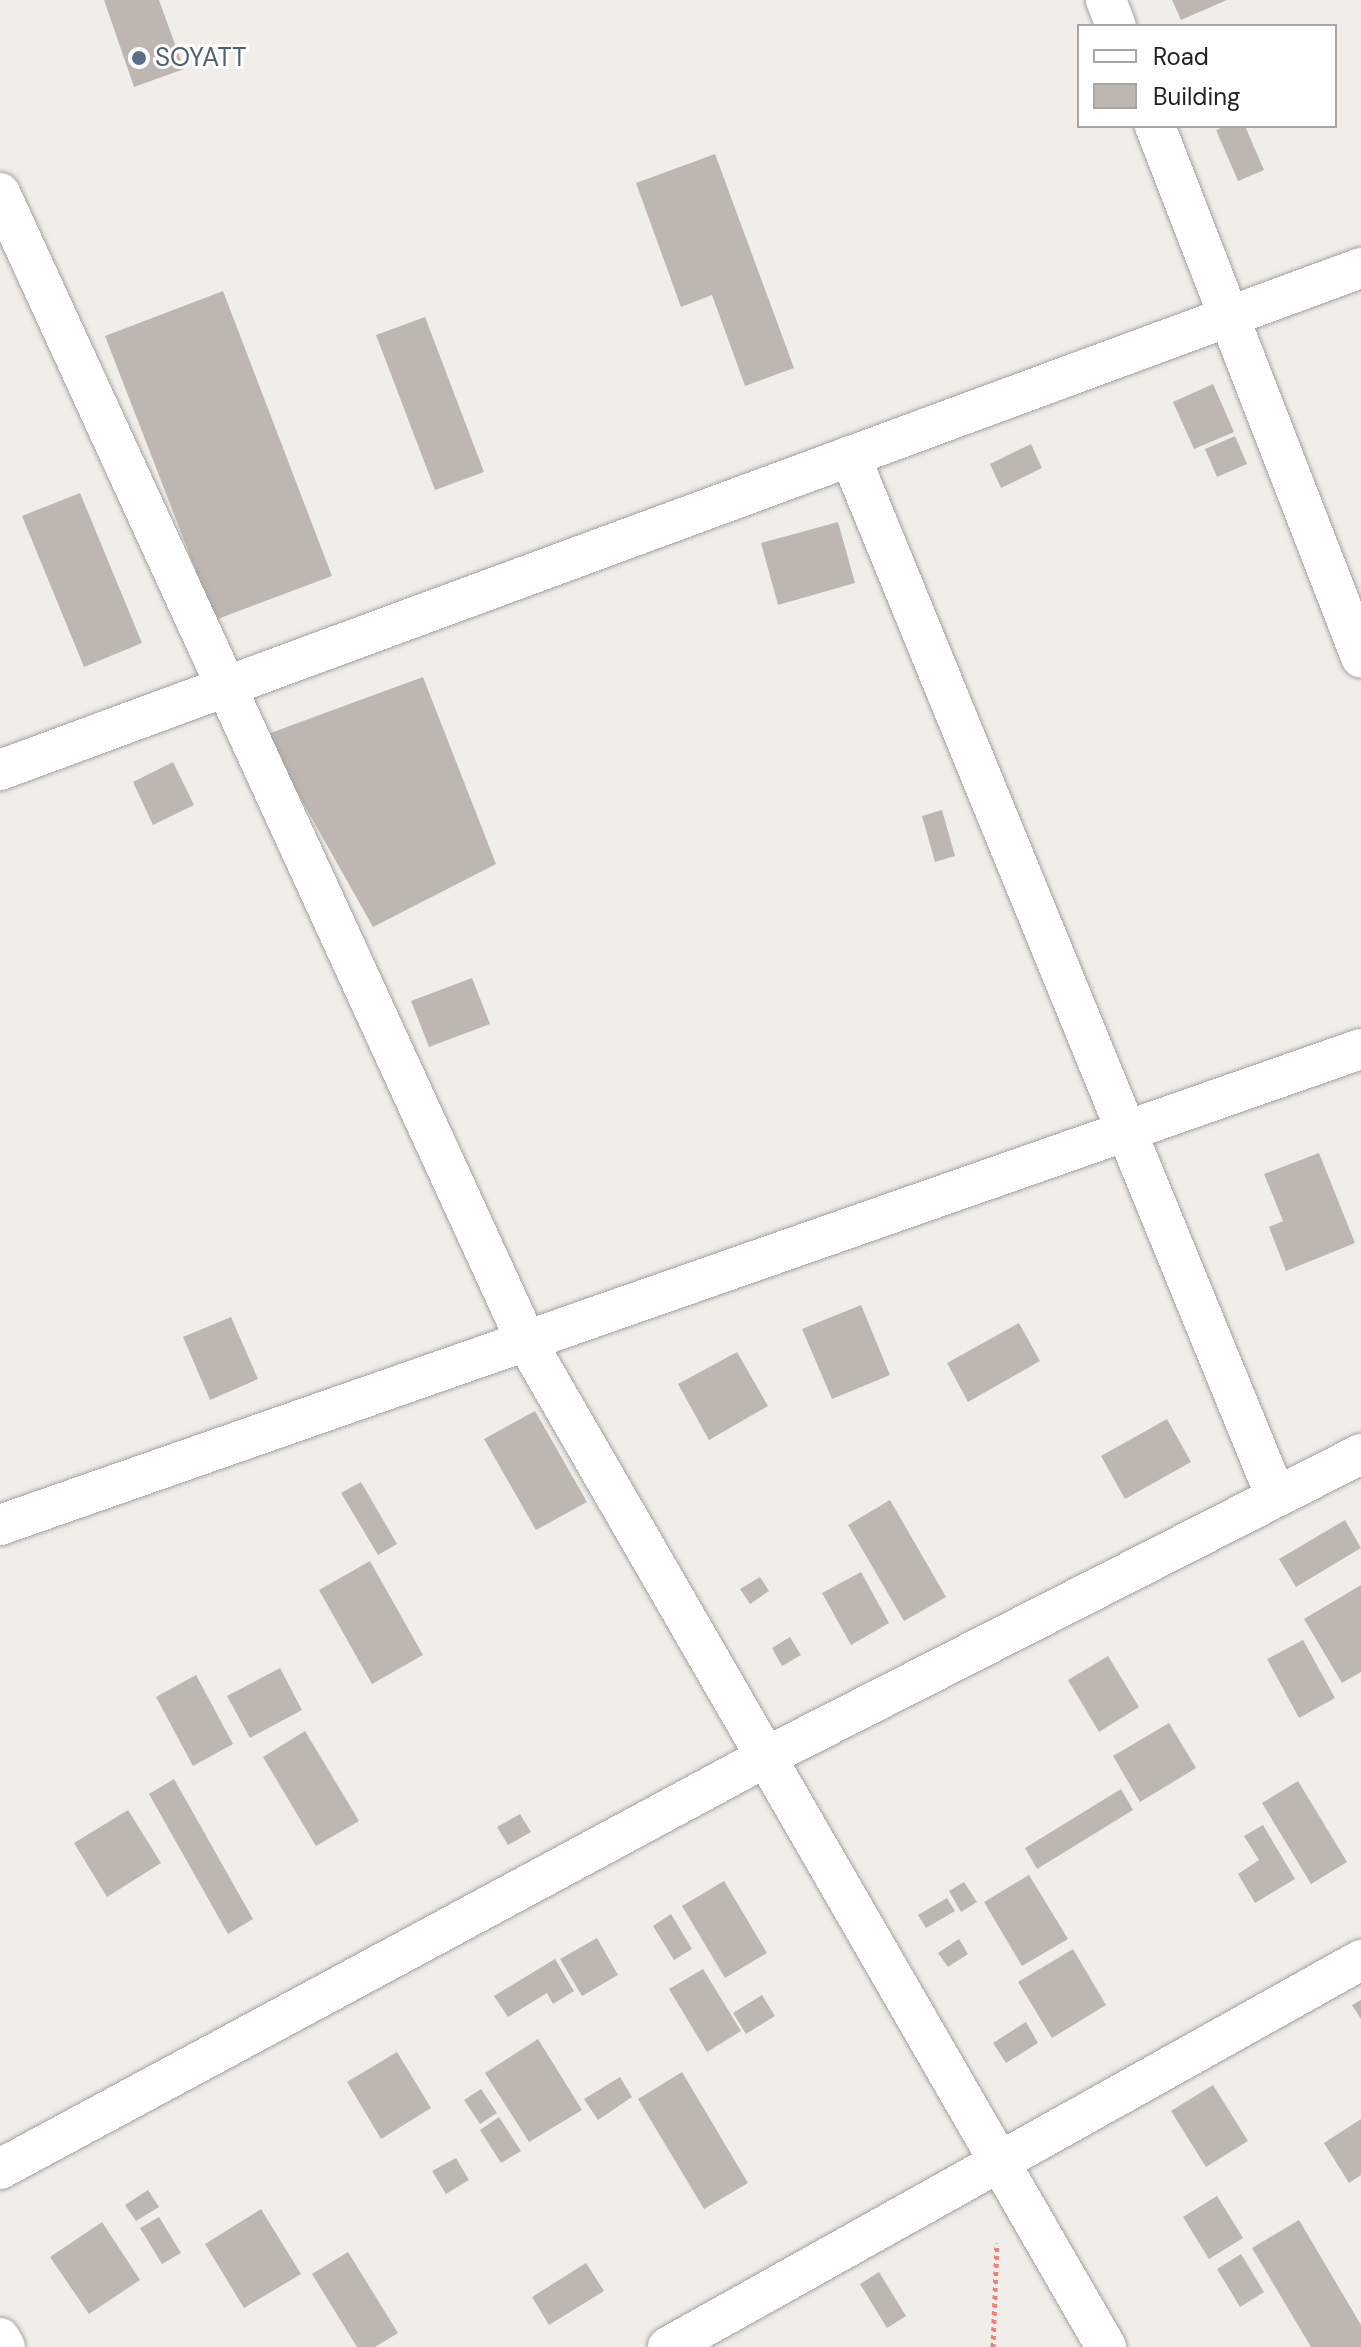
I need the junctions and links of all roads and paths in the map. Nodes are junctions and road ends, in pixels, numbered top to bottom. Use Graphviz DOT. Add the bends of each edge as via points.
graph roads {
  1 [pos="1106,0"];
  2 [pos="1115,24"];
  3 [pos="1156,128"];
  4 [pos="0,193"];
  5 [pos="1361,268"];
  6 [pos="1229,317"];
  7 [pos="850,456"];
  8 [pos="1361,657"];
  9 [pos="225,686"];
  10 [pos="0,770"];
  11 [pos="1361,1049"];
  12 [pos="1127,1131"];
  13 [pos="526,1341"];
  14 [pos="1361,1454"];
  15 [pos="1276,1497"];
  16 [pos="0,1525"];
  17 [pos="766,1757"];
  18 [pos="1361,1960"];
  19 [pos="1000,2162"];
  20 [pos="0,2169"];
  21 [pos="997,2239"];
  22 [pos="0,2338"];
  23 [pos="5,2347"];
  24 [pos="668,2347"];
  25 [pos="993,2347"];
  26 [pos="1106,2347"];
  1 -- 2 [label="street"];
  3 -- 6 [label="street"];
  4 -- 9 [label="street"];
  5 -- 6 [label="street"];
  6 -- 7 [label="street"];
  6 -- 8 [label="street"];
  7 -- 9 [label="street"];
  7 -- 12 [label="street"];
  9 -- 10 [label="street"];
  9 -- 13 [label="street"];
  11 -- 12 [label="street"];
  12 -- 13 [label="street"];
  12 -- 15 [label="street"];
  13 -- 16 [label="street"];
  13 -- 17 [label="street"];
  14 -- 15 [label="street"];
  15 -- 17 [label="street"];
  17 -- 19 [label="street"];
  17 -- 20 [label="street"];
  18 -- 19 [label="street"];
  19 -- 24 [label="street"];
  19 -- 26 [label="street"];
  21 -- 25 [label="path"];
  22 -- 23 [label="street"];
}
